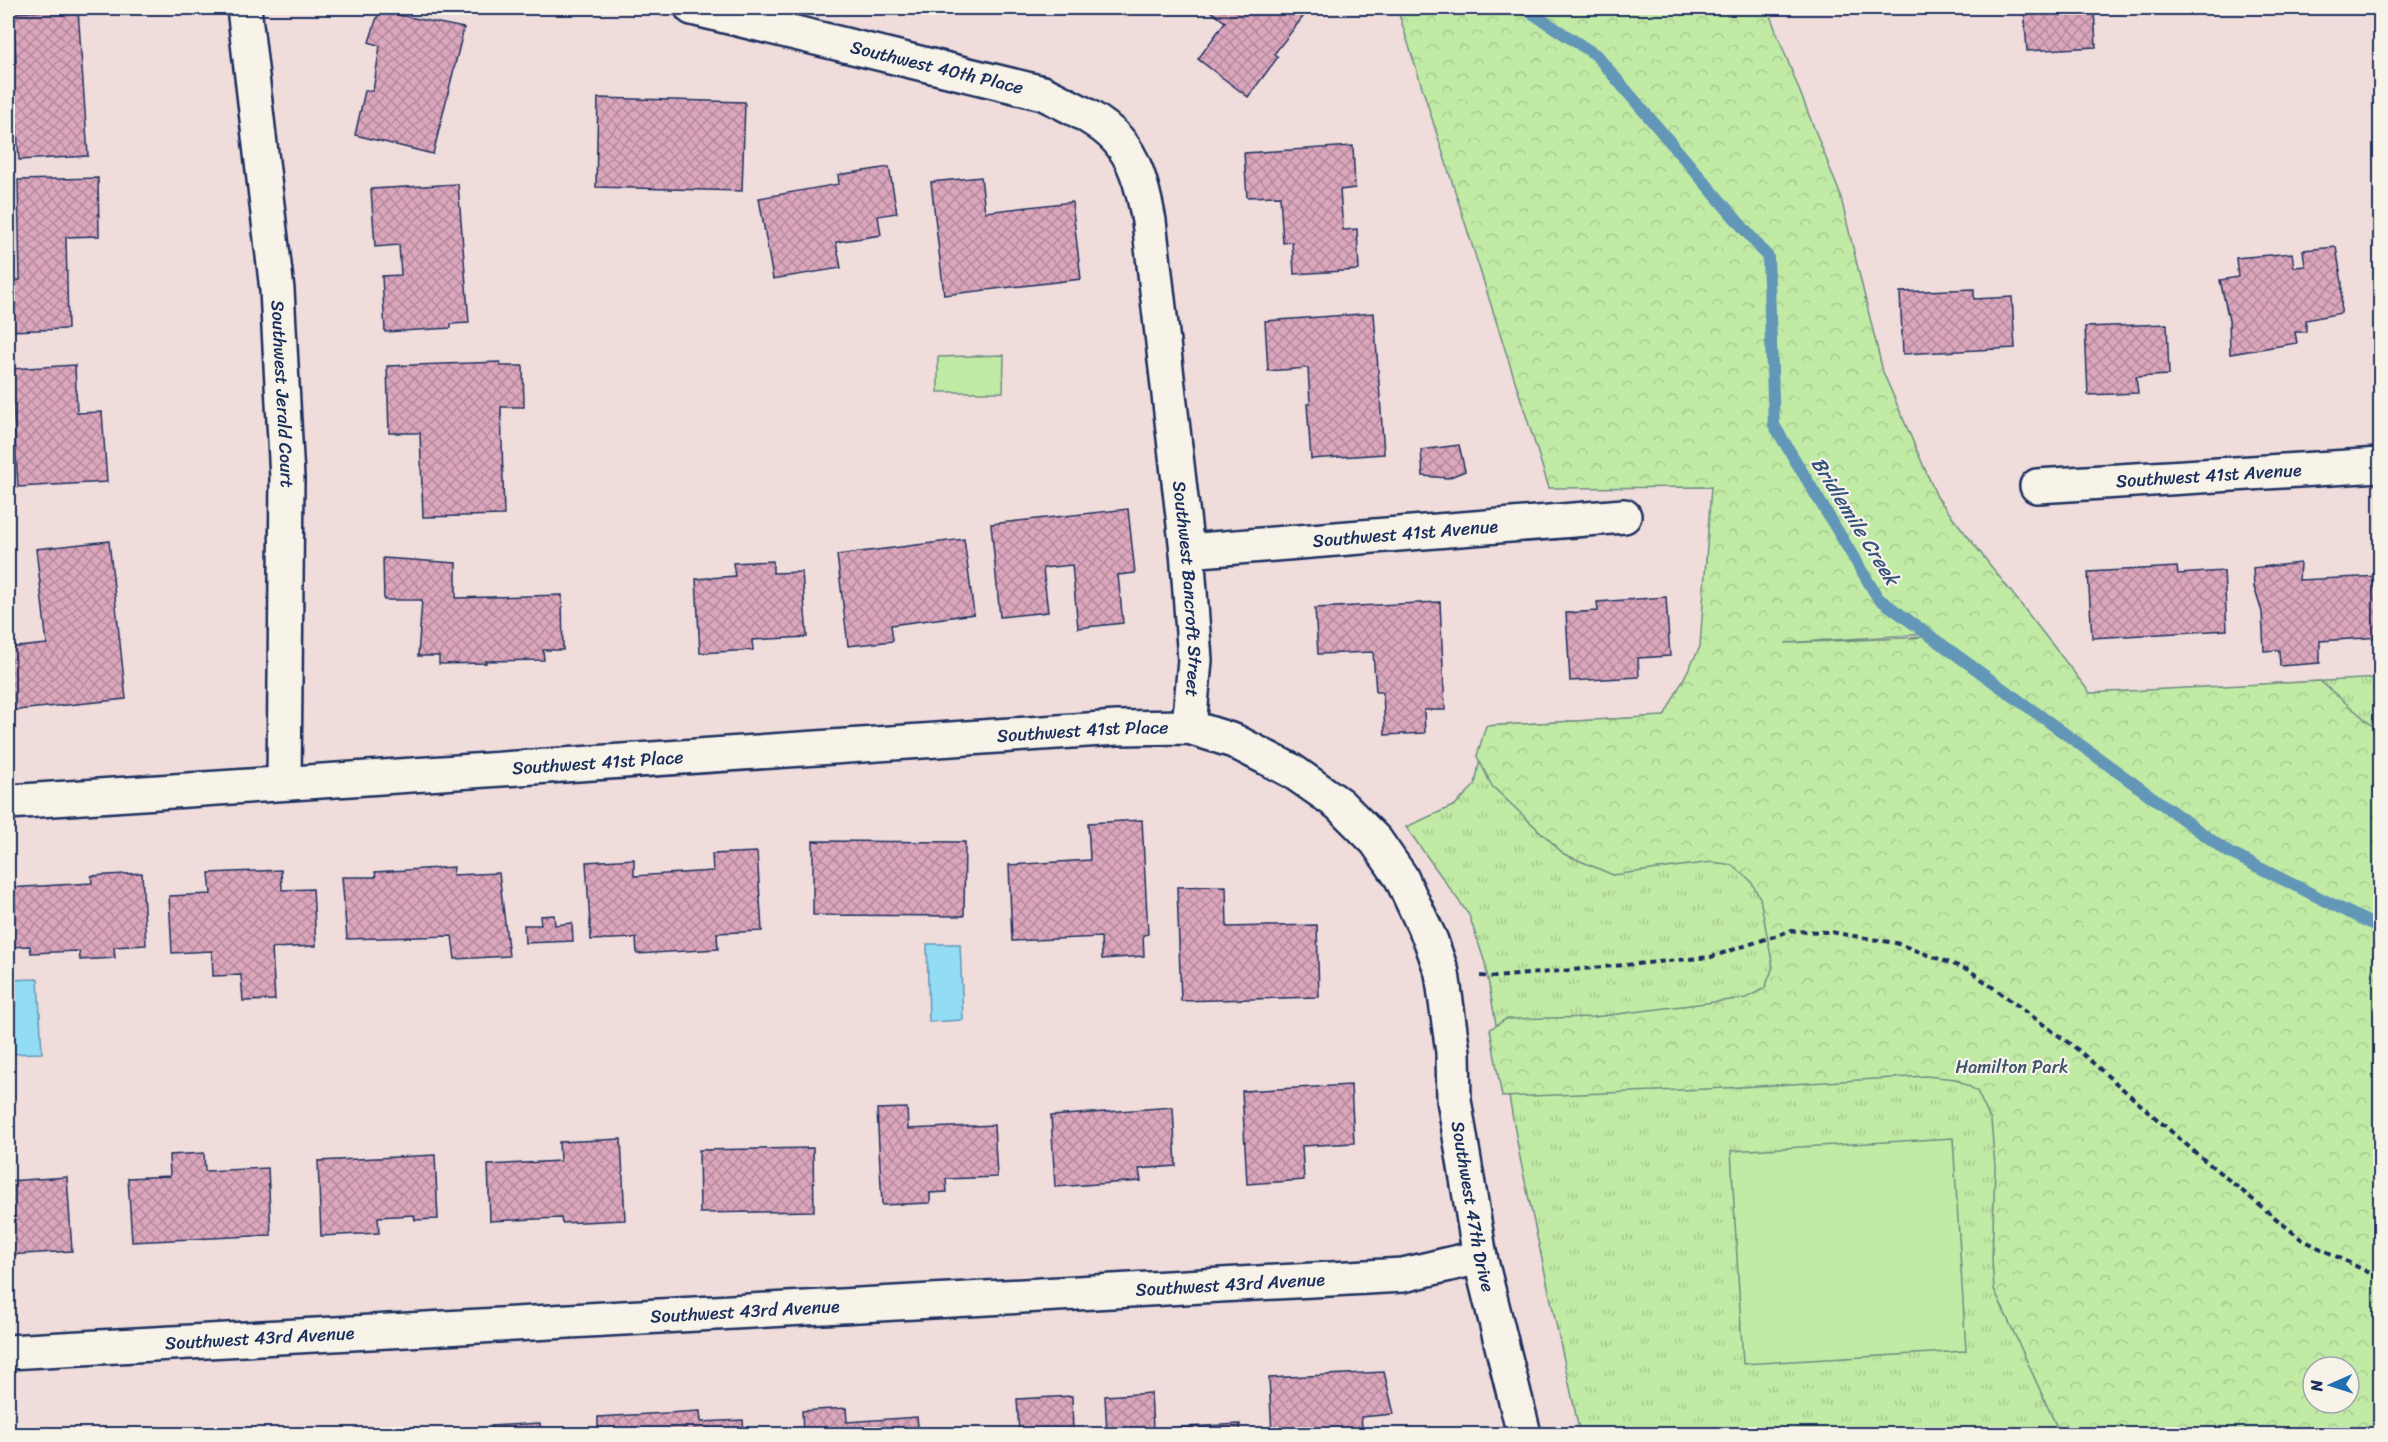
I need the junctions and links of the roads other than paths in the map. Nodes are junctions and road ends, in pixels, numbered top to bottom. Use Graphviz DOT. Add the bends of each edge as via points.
graph roads {
  1 [pos="244,8"];
  2 [pos="692,8"];
  3 [pos="1143,188"];
  4 [pos="2380,465"];
  5 [pos="2037,486"];
  6 [pos="1624,516"];
  7 [pos="1187,551"];
  8 [pos="1189,727"];
  9 [pos="284,782"];
  10 [pos="8,802"];
  11 [pos="1480,1257"];
  12 [pos="8,1352"];
  13 [pos="1524,1434"];
  1 -- 9 [label="street, Southwest Jerald Court" via="277,290 283,396 287,478"];
  2 -- 3 [label="street, Southwest 40th Place" via="1043,93 1096,119 1118,137 1132,158"];
  3 -- 7 [label="street, Southwest Bancroft Street"];
  4 -- 5 [label="street, Southwest 41st Avenue"];
  6 -- 7 [label="street, Southwest 41st Avenue"];
  7 -- 8 [label="street, Southwest Bancroft Street" via="1195,660"];
  8 -- 9 [label="street, Southwest 41st Place" via="1117,728"];
  8 -- 11 [label="street, Southwest 47th Drive" via="1233,741 1273,761 1339,804 1376,841 1401,877 1442,973 1454,1052 1454,1100"];
  9 -- 10 [label="street, Southwest 41st Place"];
  11 -- 12 [label="street, Southwest 43rd Avenue" via="1403,1275"];
  11 -- 13 [label="street, Southwest 47th Drive"];
}
